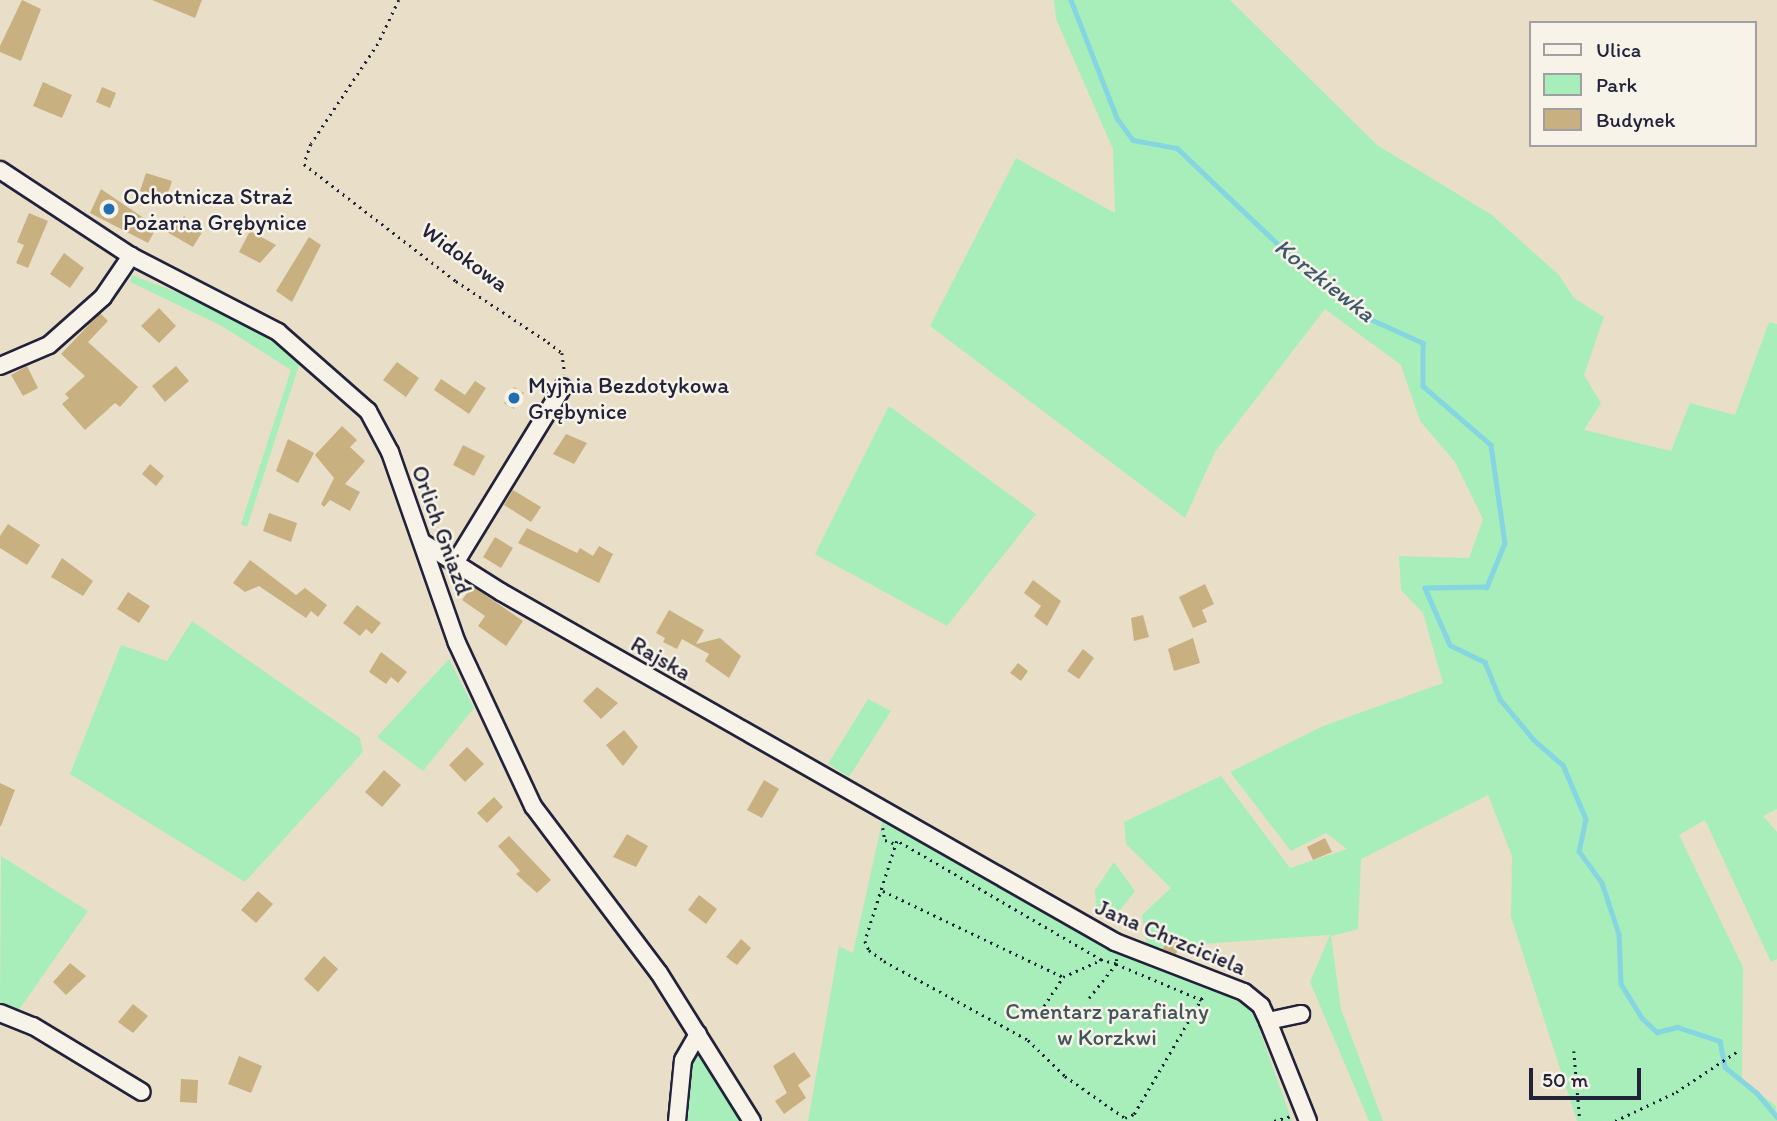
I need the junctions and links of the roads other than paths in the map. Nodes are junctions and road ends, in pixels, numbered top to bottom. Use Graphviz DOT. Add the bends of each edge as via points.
graph roads {
  1 [pos="0,170"];
  2 [pos="131,256"];
  3 [pos="0,366"];
  4 [pos="563,387"];
  5 [pos="422,542"];
  6 [pos="456,563"];
  7 [pos="881,817"];
  8 [pos="0,1013"];
  9 [pos="1301,1014"];
  10 [pos="1268,1021"];
  11 [pos="699,1037"];
  12 [pos="142,1092"];
  13 [pos="677,1121"];
  14 [pos="752,1121"];
  15 [pos="1308,1121"];
  1 -- 2 [label="street, Orlich Gniazd"];
  2 -- 3 [label="street" via="103,297 49,345"];
  2 -- 5 [label="street, Orlich Gniazd" via="278,332 368,411 390,452"];
  4 -- 6 [label="street"];
  5 -- 6 [label="street, Rajska"];
  5 -- 11 [label="street, Orlich Gniazd" via="457,643 533,806 587,882 618,916"];
  6 -- 7 [label="street, Rajska"];
  7 -- 10 [label="street, Jana Chrzciciela" via="1115,942 1232,985 1261,1006"];
  8 -- 12 [label="street" via="33,1026"];
  9 -- 10 [label="street"];
  10 -- 15 [label="street, Jana Chrzciciela"];
  11 -- 13 [label="street" via="683,1060"];
  11 -- 14 [label="street, Orlich Gniazd"];
}
